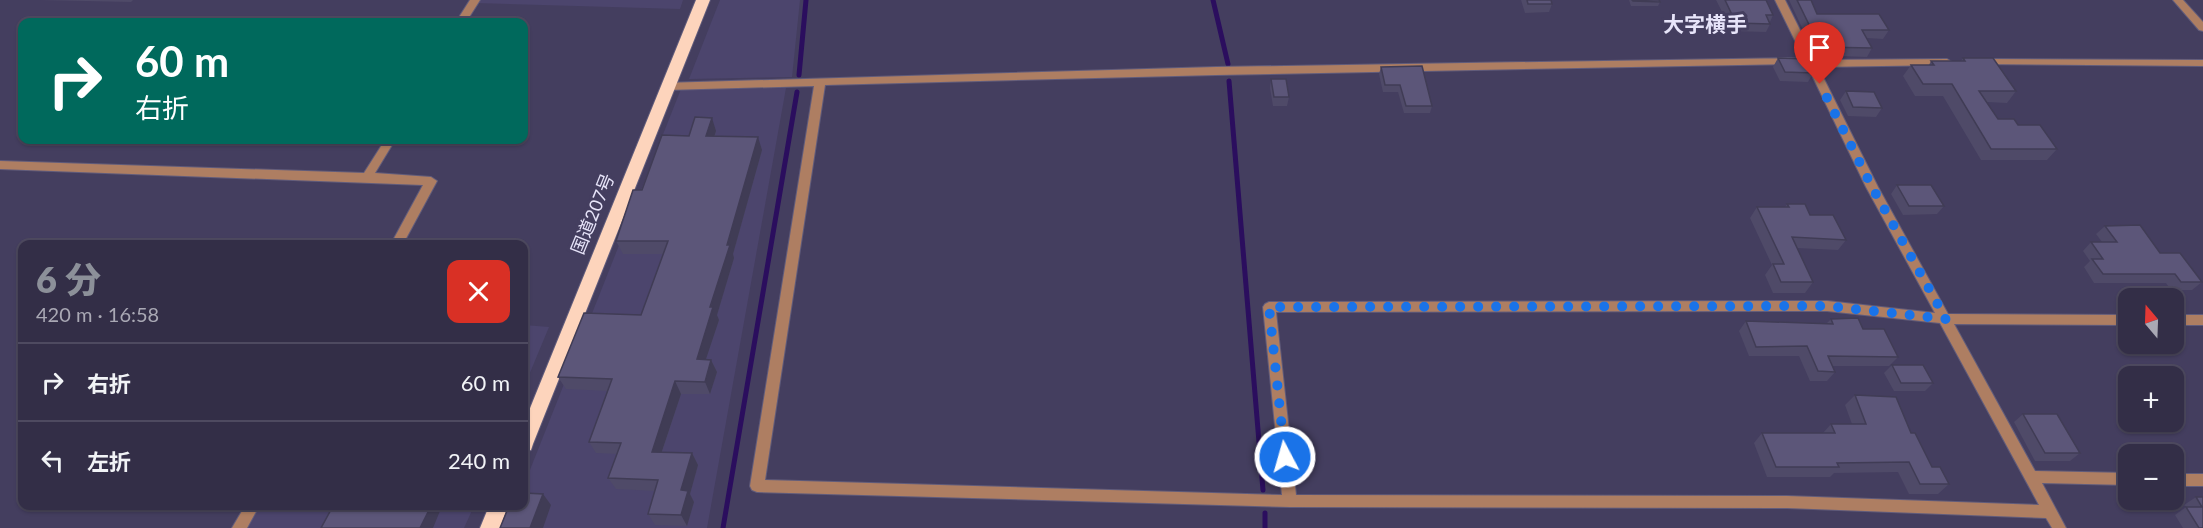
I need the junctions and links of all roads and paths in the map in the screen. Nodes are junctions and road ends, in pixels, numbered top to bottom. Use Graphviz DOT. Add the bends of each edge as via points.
graph roads {
  1 [pos="475,0"];
  2 [pos="703,0"];
  3 [pos="1780,0"];
  4 [pos="2178,0"];
  5 [pos="464,18"];
  6 [pos="2203,28"];
  7 [pos="1958,62"];
  8 [pos="1970,62"];
  9 [pos="2203,63"];
  10 [pos="1809,64"];
  11 [pos="820,81"];
  12 [pos="667,86"];
  13 [pos="388,144"];
  14 [pos="0,165"];
  15 [pos="367,177"];
  16 [pos="399,240"];
  17 [pos="1946,319"];
  18 [pos="2118,320"];
  19 [pos="2184,320"];
  20 [pos="2203,320"];
  21 [pos="528,434"];
  22 [pos="2031,477"];
  23 [pos="2118,479"];
  24 [pos="2184,480"];
  25 [pos="2203,480"];
  26 [pos="1290,501"];
  27 [pos="250,510"];
  28 [pos="497,510"];
  29 [pos="2050,512"];
  30 [pos="239,528"];
  31 [pos="490,528"];
  32 [pos="2059,528"];
  1 -- 5 [label="street"];
  2 -- 12 [label="highway, 国道207号"];
  3 -- 10 [label="street"];
  4 -- 6 [label="street"];
  7 -- 10 [label="street"];
  8 -- 9 [label="street"];
  10 -- 11 [label="street" via="1776,61"];
  10 -- 17 [label="street"];
  11 -- 12 [label="street"];
  11 -- 26 [label="street" via="757,486"];
  12 -- 21 [label="highway, 国道207号"];
  13 -- 15 [label="street"];
  14 -- 15 [label="street"];
  15 -- 16 [label="street" via="431,181"];
  17 -- 18 [label="street"];
  17 -- 22 [label="street"];
  17 -- 26 [label="street" via="1827,306 1269,307"];
  19 -- 20 [label="street"];
  22 -- 23 [label="street"];
  22 -- 29 [label="street"];
  24 -- 25 [label="street"];
  26 -- 29 [label="street" via="1787,502"];
  27 -- 30 [label="street"];
  28 -- 31 [label="highway"];
  29 -- 32 [label="street"];
}
